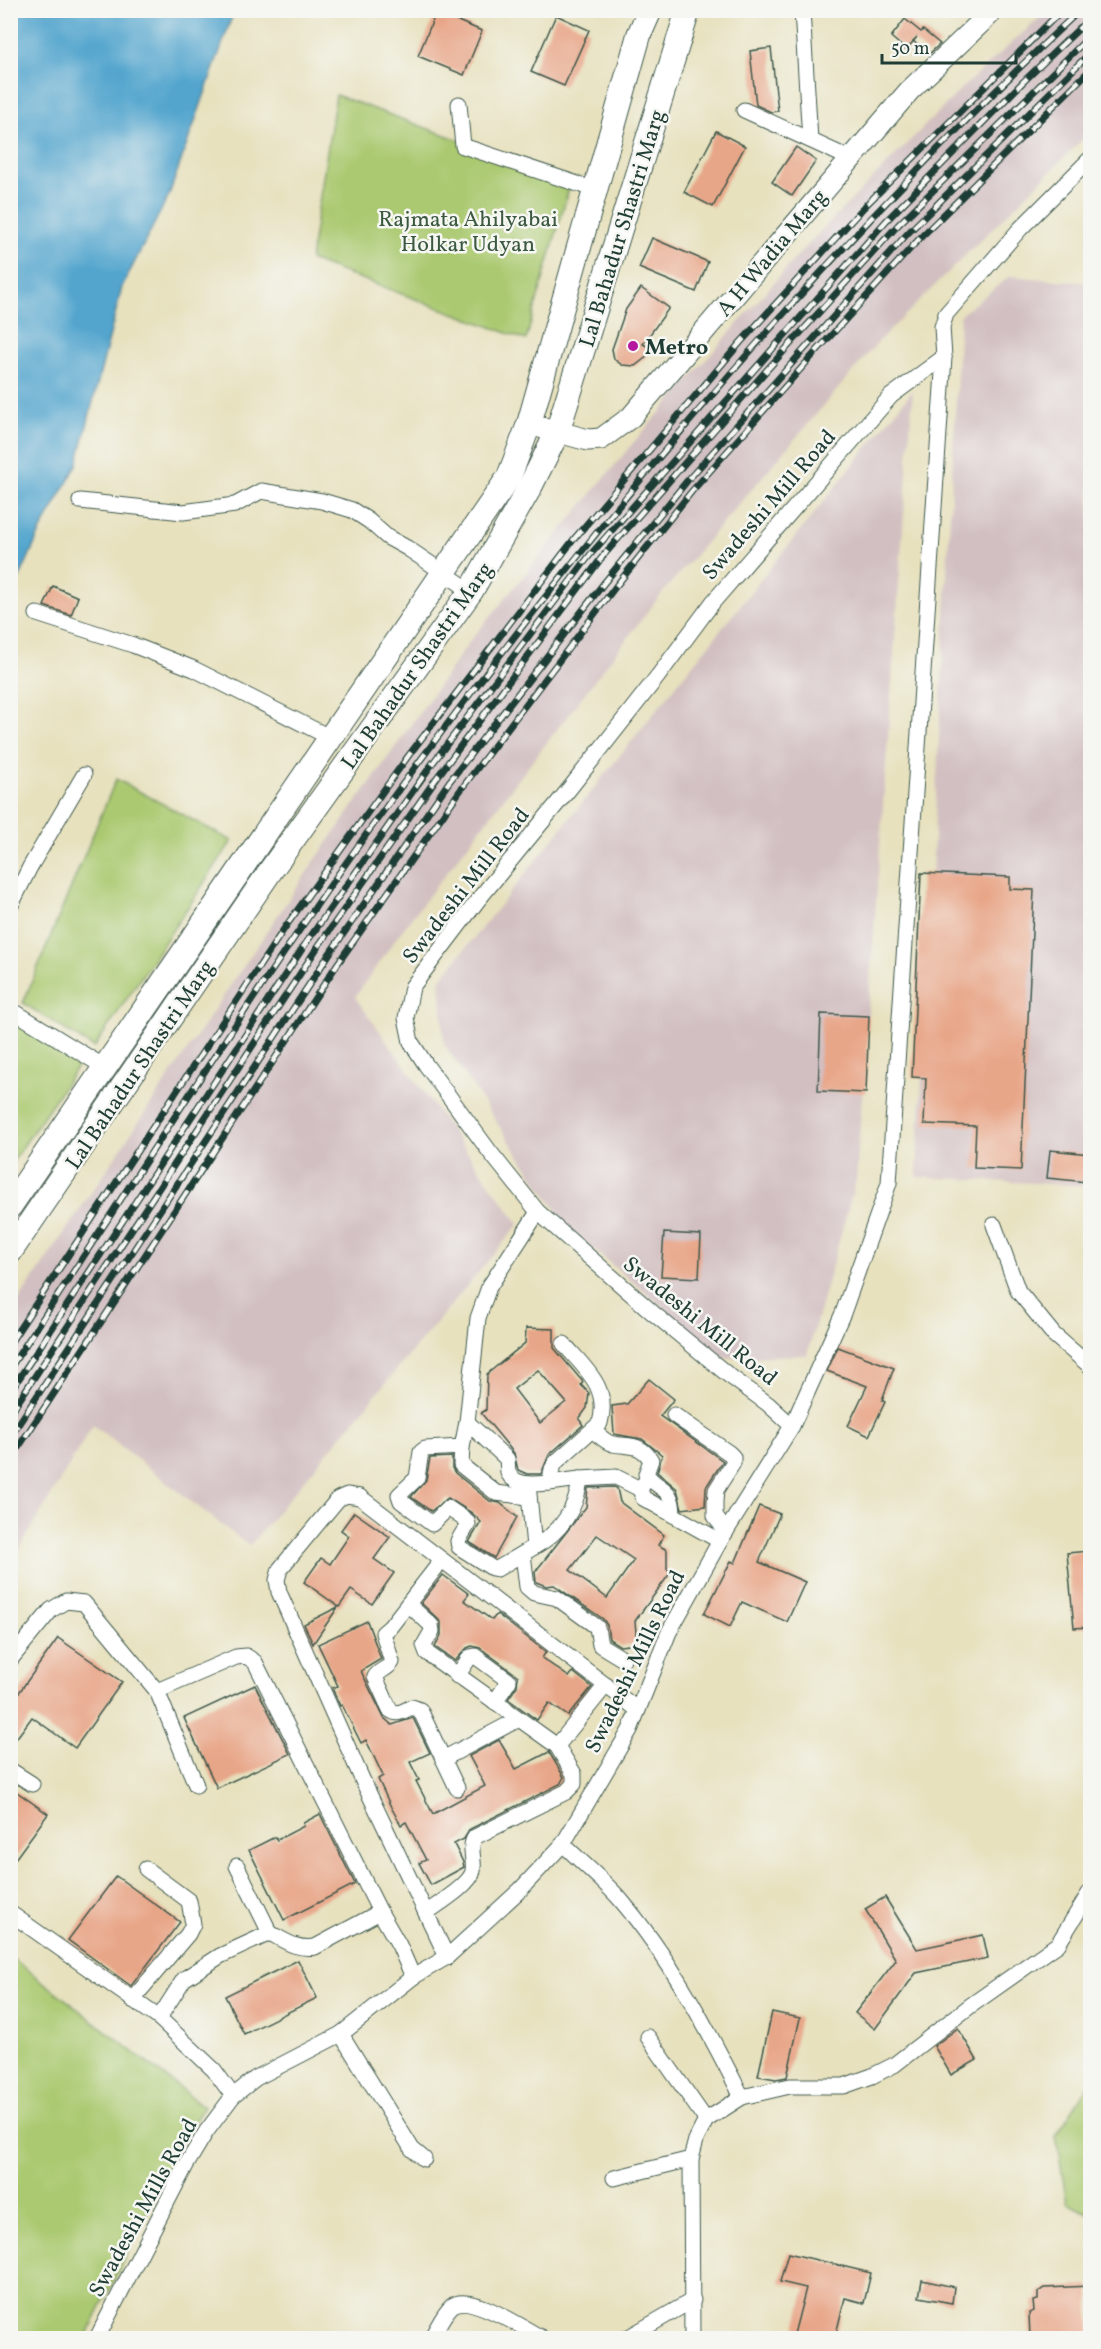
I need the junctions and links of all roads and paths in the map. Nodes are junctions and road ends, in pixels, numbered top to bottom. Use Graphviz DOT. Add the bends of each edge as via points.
graph roads {
  1 [pos="650,10"];
  2 [pos="688,10"];
  3 [pos="802,10"];
  4 [pos="994,10"];
  5 [pos="459,104"];
  6 [pos="744,110"];
  7 [pos="810,140"];
  8 [pos="851,159"];
  9 [pos="1090,159"];
  10 [pos="596,189"];
  11 [pos="944,357"];
  12 [pos="529,424"];
  13 [pos="557,433"];
  14 [pos="519,482"];
  15 [pos="80,501"];
  16 [pos="443,573"];
  17 [pos="471,591"];
  18 [pos="37,614"];
  19 [pos="329,737"];
  20 [pos="84,776"];
  21 [pos="10,907"];
  22 [pos="176,966"];
  23 [pos="196,979"];
  24 [pos="10,1009"];
  25 [pos="106,1068"];
  26 [pos="70,1120"];
  27 [pos="91,1134"];
  28 [pos="10,1206"];
  29 [pos="538,1212"];
  30 [pos="994,1225"];
  31 [pos="13,1243"];
  32 [pos="564,1344"];
  33 [pos="1090,1366"];
  34 [pos="674,1415"];
  35 [pos="467,1422"];
  36 [pos="792,1426"];
  37 [pos="593,1431"];
  38 [pos="462,1447"];
  39 [pos="580,1479"];
  40 [pos="549,1483"];
  41 [pos="644,1483"];
  42 [pos="529,1491"];
  43 [pos="723,1537"];
  44 [pos="529,1551"];
  45 [pos="442,1560"];
  46 [pos="408,1604"];
  47 [pos="623,1659"];
  48 [pos="10,1660"];
  49 [pos="457,1676"];
  50 [pos="606,1685"];
  51 [pos="157,1691"];
  52 [pos="495,1702"];
  53 [pos="638,1710"];
  54 [pos="519,1719"];
  55 [pos="557,1746"];
  56 [pos="443,1759"];
  57 [pos="10,1770"];
  58 [pos="32,1784"];
  59 [pos="196,1785"];
  60 [pos="457,1788"];
  61 [pos="562,1844"];
  62 [pos="237,1866"];
  63 [pos="146,1869"];
  64 [pos="1090,1892"];
  65 [pos="380,1912"];
  66 [pos="10,1913"];
  67 [pos="426,1913"];
  68 [pos="270,1933"];
  69 [pos="447,1957"];
  70 [pos="413,1977"];
  71 [pos="132,2000"];
  72 [pos="159,2018"];
  73 [pos="341,2034"];
  74 [pos="648,2037"];
  75 [pos="233,2096"];
  76 [pos="742,2097"];
  77 [pos="706,2121"];
  78 [pos="424,2159"];
  79 [pos="691,2159"];
  80 [pos="614,2178"];
  81 [pos="693,2300"];
  82 [pos="97,2338"];
  83 [pos="431,2338"];
  84 [pos="542,2338"];
  85 [pos="627,2338"];
  86 [pos="692,2338"];
  1 -- 10 [label="main road, Lal Bahadur Shastri Marg" via="639,35"];
  2 -- 13 [label="main road, Lal Bahadur Shastri Marg"];
  3 -- 7 [label="street"];
  4 -- 8 [label="street, A H Wadia Marg" via="909,91"];
  5 -- 10 [label="street" via="463,146"];
  6 -- 7 [label="street"];
  7 -- 8 [label="street"];
  8 -- 13 [label="street, A H Wadia Marg" via="631,417 601,439 588,441"];
  9 -- 11 [label="street, Swadeshi Mills Road" via="1020,229 946,314 942,327"];
  10 -- 12 [label="main road, Lal Bahadur Shastri Marg"];
  11 -- 29 [label="street, Swadeshi Mill Road" via="891,396 713,603 412,987 406,1018 411,1042"];
  11 -- 36 [label="street, Swadeshi Mills Road" via="889,1183 843,1313"];
  12 -- 13 [label="street, A H Wadia Marg"];
  12 -- 14 [label="main road, Lal Bahadur Shastri Marg"];
  13 -- 14 [label="main road, Lal Bahadur Shastri Marg"];
  14 -- 16 [label="main road, Lal Bahadur Shastri Marg"];
  14 -- 17 [label="main road, Lal Bahadur Shastri Marg"];
  15 -- 16 [label="street" via="183,512 235,505 261,491 322,501 361,515"];
  16 -- 17 [label="street"];
  16 -- 19 [label="main road, Lal Bahadur Shastri Marg"];
  17 -- 23 [label="main road, Lal Bahadur Shastri Marg"];
  18 -- 19 [label="street" via="194,669"];
  19 -- 22 [label="main road, Lal Bahadur Shastri Marg"];
  20 -- 21 [label="street"];
  22 -- 23 [label="main road"];
  22 -- 25 [label="main road, Lal Bahadur Shastri Marg"];
  23 -- 27 [label="main road, Lal Bahadur Shastri Marg"];
  24 -- 25 [label="street"];
  25 -- 26 [label="main road, Lal Bahadur Shastri Marg"];
  26 -- 27 [label="main road"];
  26 -- 28 [label="main road, Lal Bahadur Shastri Marg"];
  27 -- 31 [label="main road, Lal Bahadur Shastri Marg"];
  29 -- 35 [label="street" via="489,1287 478,1318"];
  29 -- 36 [label="street, Swadeshi Mill Road"];
  30 -- 33 [label="street" via="1018,1291 1054,1335"];
  32 -- 37 [label="street" via="595,1381 603,1399 600,1423"];
  34 -- 43 [label="street" via="733,1457 715,1496 715,1516"];
  35 -- 38 [label="street"];
  35 -- 42 [label="street" via="507,1460 510,1478"];
  36 -- 43 [label="street, Swadeshi Mills Road"];
  37 -- 40 [label="street" via="556,1462"];
  37 -- 41 [label="street" via="608,1442 632,1445 649,1457"];
  38 -- 42 [label="street" via="461,1465 496,1493"];
  38 -- 44 [label="street" via="421,1452 417,1478 399,1498 432,1524 444,1510 452,1509 468,1524 458,1541 459,1547 492,1568"];
  39 -- 40 [label="street"];
  39 -- 41 [label="street" via="616,1477"];
  39 -- 44 [label="street" via="573,1507 555,1534"];
  40 -- 42 [label="street"];
  41 -- 43 [label="street" via="669,1493 673,1515"];
  42 -- 44 [label="street"];
  43 -- 53 [label="street, Swadeshi Mills Road" via="669,1632"];
  44 -- 47 [label="street" via="526,1587 557,1598 597,1627 600,1645"];
  45 -- 46 [label="street"];
  45 -- 50 [label="street"];
  45 -- 67 [label="street" via="360,1497 347,1495 338,1499 316,1525 280,1569 277,1580 352,1758"];
  46 -- 49 [label="street" via="431,1625 424,1645 427,1653"];
  46 -- 56 [label="street" via="383,1633 392,1662 377,1673 375,1681 394,1713 412,1707 420,1710"];
  48 -- 51 [label="street" via="51,1610 66,1601 84,1603"];
  49 -- 52 [label="street"];
  49 -- 52 [label="street" via="474,1656 508,1681"];
  50 -- 53 [label="street"];
  50 -- 55 [label="street"];
  51 -- 59 [label="street"];
  51 -- 65 [label="street" via="236,1657 246,1656 255,1662"];
  52 -- 54 [label="street"];
  53 -- 61 [label="street, Swadeshi Mills Road"];
  54 -- 55 [label="street"];
  54 -- 56 [label="street"];
  55 -- 67 [label="street" via="574,1774 574,1784 566,1792 475,1837 471,1842 470,1880"];
  56 -- 60 [label="street"];
  57 -- 58 [label="street"];
  61 -- 69 [label="street, Swadeshi Mills Road" via="520,1890"];
  61 -- 76 [label="street" via="618,1898 646,1934 701,2017"];
  62 -- 68 [label="street"];
  63 -- 71 [label="street" via="189,1901 193,1924"];
  64 -- 76 [label="street" via="1058,1944 894,2065 844,2086 790,2086"];
  65 -- 68 [label="street" via="315,1947 304,1949"];
  65 -- 70 [label="street"];
  66 -- 71 [label="street"];
  67 -- 69 [label="street"];
  68 -- 72 [label="street" via="220,1956 184,1979"];
  69 -- 70 [label="street, Swadeshi Mills Road"];
  70 -- 73 [label="street, Swadeshi Mills Road"];
  71 -- 72 [label="street"];
  72 -- 75 [label="street" via="214,2070"];
  73 -- 75 [label="street, Swadeshi Mills Road" via="256,2078"];
  73 -- 78 [label="street" via="412,2149"];
  74 -- 77 [label="street"];
  75 -- 82 [label="street, Swadeshi Mills Road" via="185,2168"];
  76 -- 77 [label="street"];
  77 -- 79 [label="street"];
  79 -- 80 [label="street"];
  79 -- 81 [label="street"];
  81 -- 85 [label="street"];
  81 -- 86 [label="street"];
  83 -- 84 [label="street" via="452,2306 464,2301 478,2304"];
}
